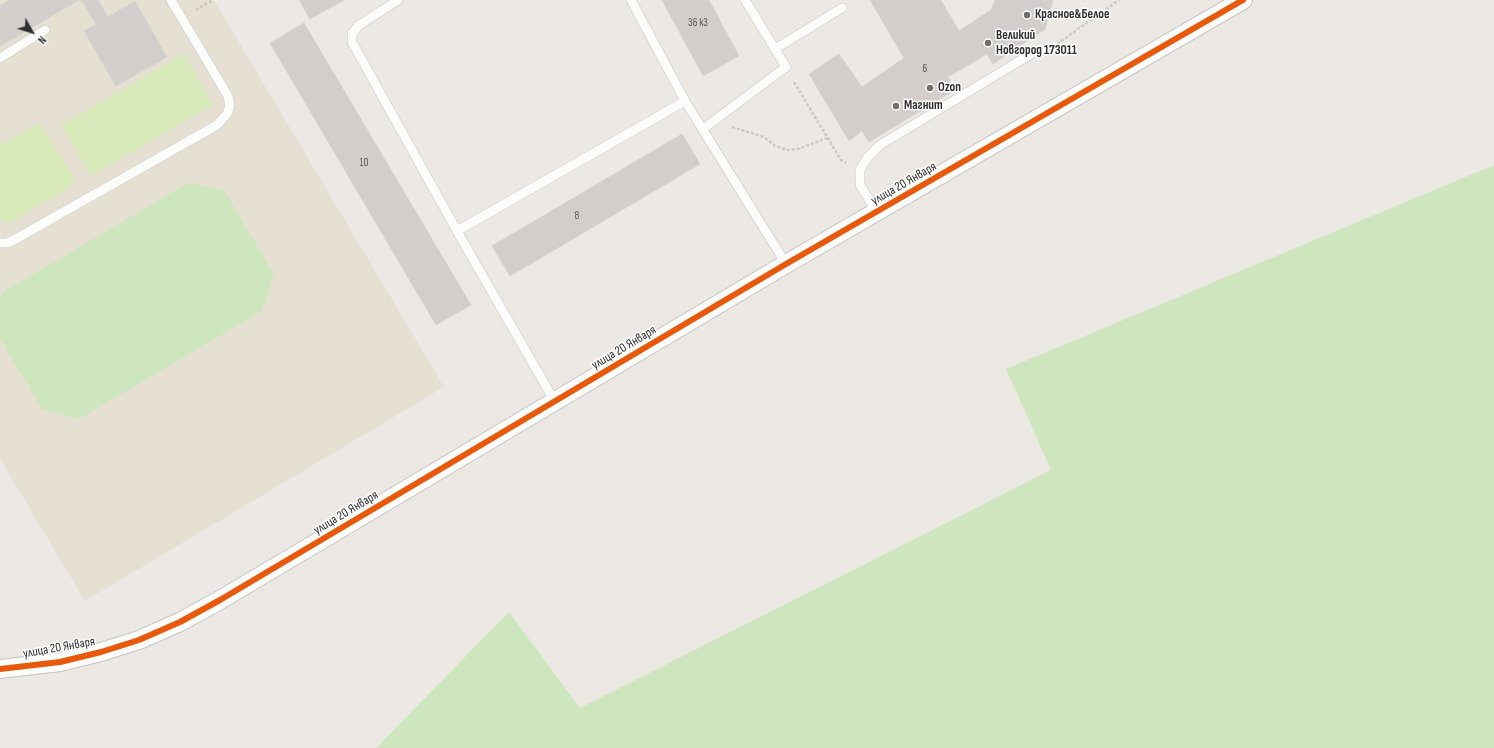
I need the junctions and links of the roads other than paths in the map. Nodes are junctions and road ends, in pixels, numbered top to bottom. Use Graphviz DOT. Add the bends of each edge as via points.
graph roads {
  1 [pos="171,0"];
  2 [pos="398,0"];
  3 [pos="631,0"];
  4 [pos="745,0"];
  5 [pos="1234,1"];
  6 [pos="842,8"];
  7 [pos="46,30"];
  8 [pos="1040,48"];
  9 [pos="775,49"];
  10 [pos="0,58"];
  11 [pos="685,101"];
  12 [pos="702,129"];
  13 [pos="877,212"];
  14 [pos="457,231"];
  15 [pos="0,242"];
  16 [pos="786,264"];
  17 [pos="555,402"];
  18 [pos="0,669"];
  1 -- 15 [label="lane" via="228,96 230,106 223,120 14,240"];
  2 -- 14 [label="lane" via="358,26 352,34 352,42"];
  3 -- 11 [label="lane"];
  4 -- 9 [label="lane"];
  5 -- 13 [label="street, улица 20 Января"];
  6 -- 9 [label="lane"];
  7 -- 10 [label="lane"];
  8 -- 13 [label="lane" via="880,145 867,158 860,170 860,185"];
  9 -- 12 [label="lane" via="786,67"];
  11 -- 12 [label="lane"];
  11 -- 14 [label="lane"];
  12 -- 16 [label="lane"];
  13 -- 16 [label="street, улица 20 Января"];
  14 -- 17 [label="lane"];
  16 -- 17 [label="street, улица 20 Января"];
  17 -- 18 [label="street, улица 20 Января" via="180,622 139,640 101,652 60,662"];
}
